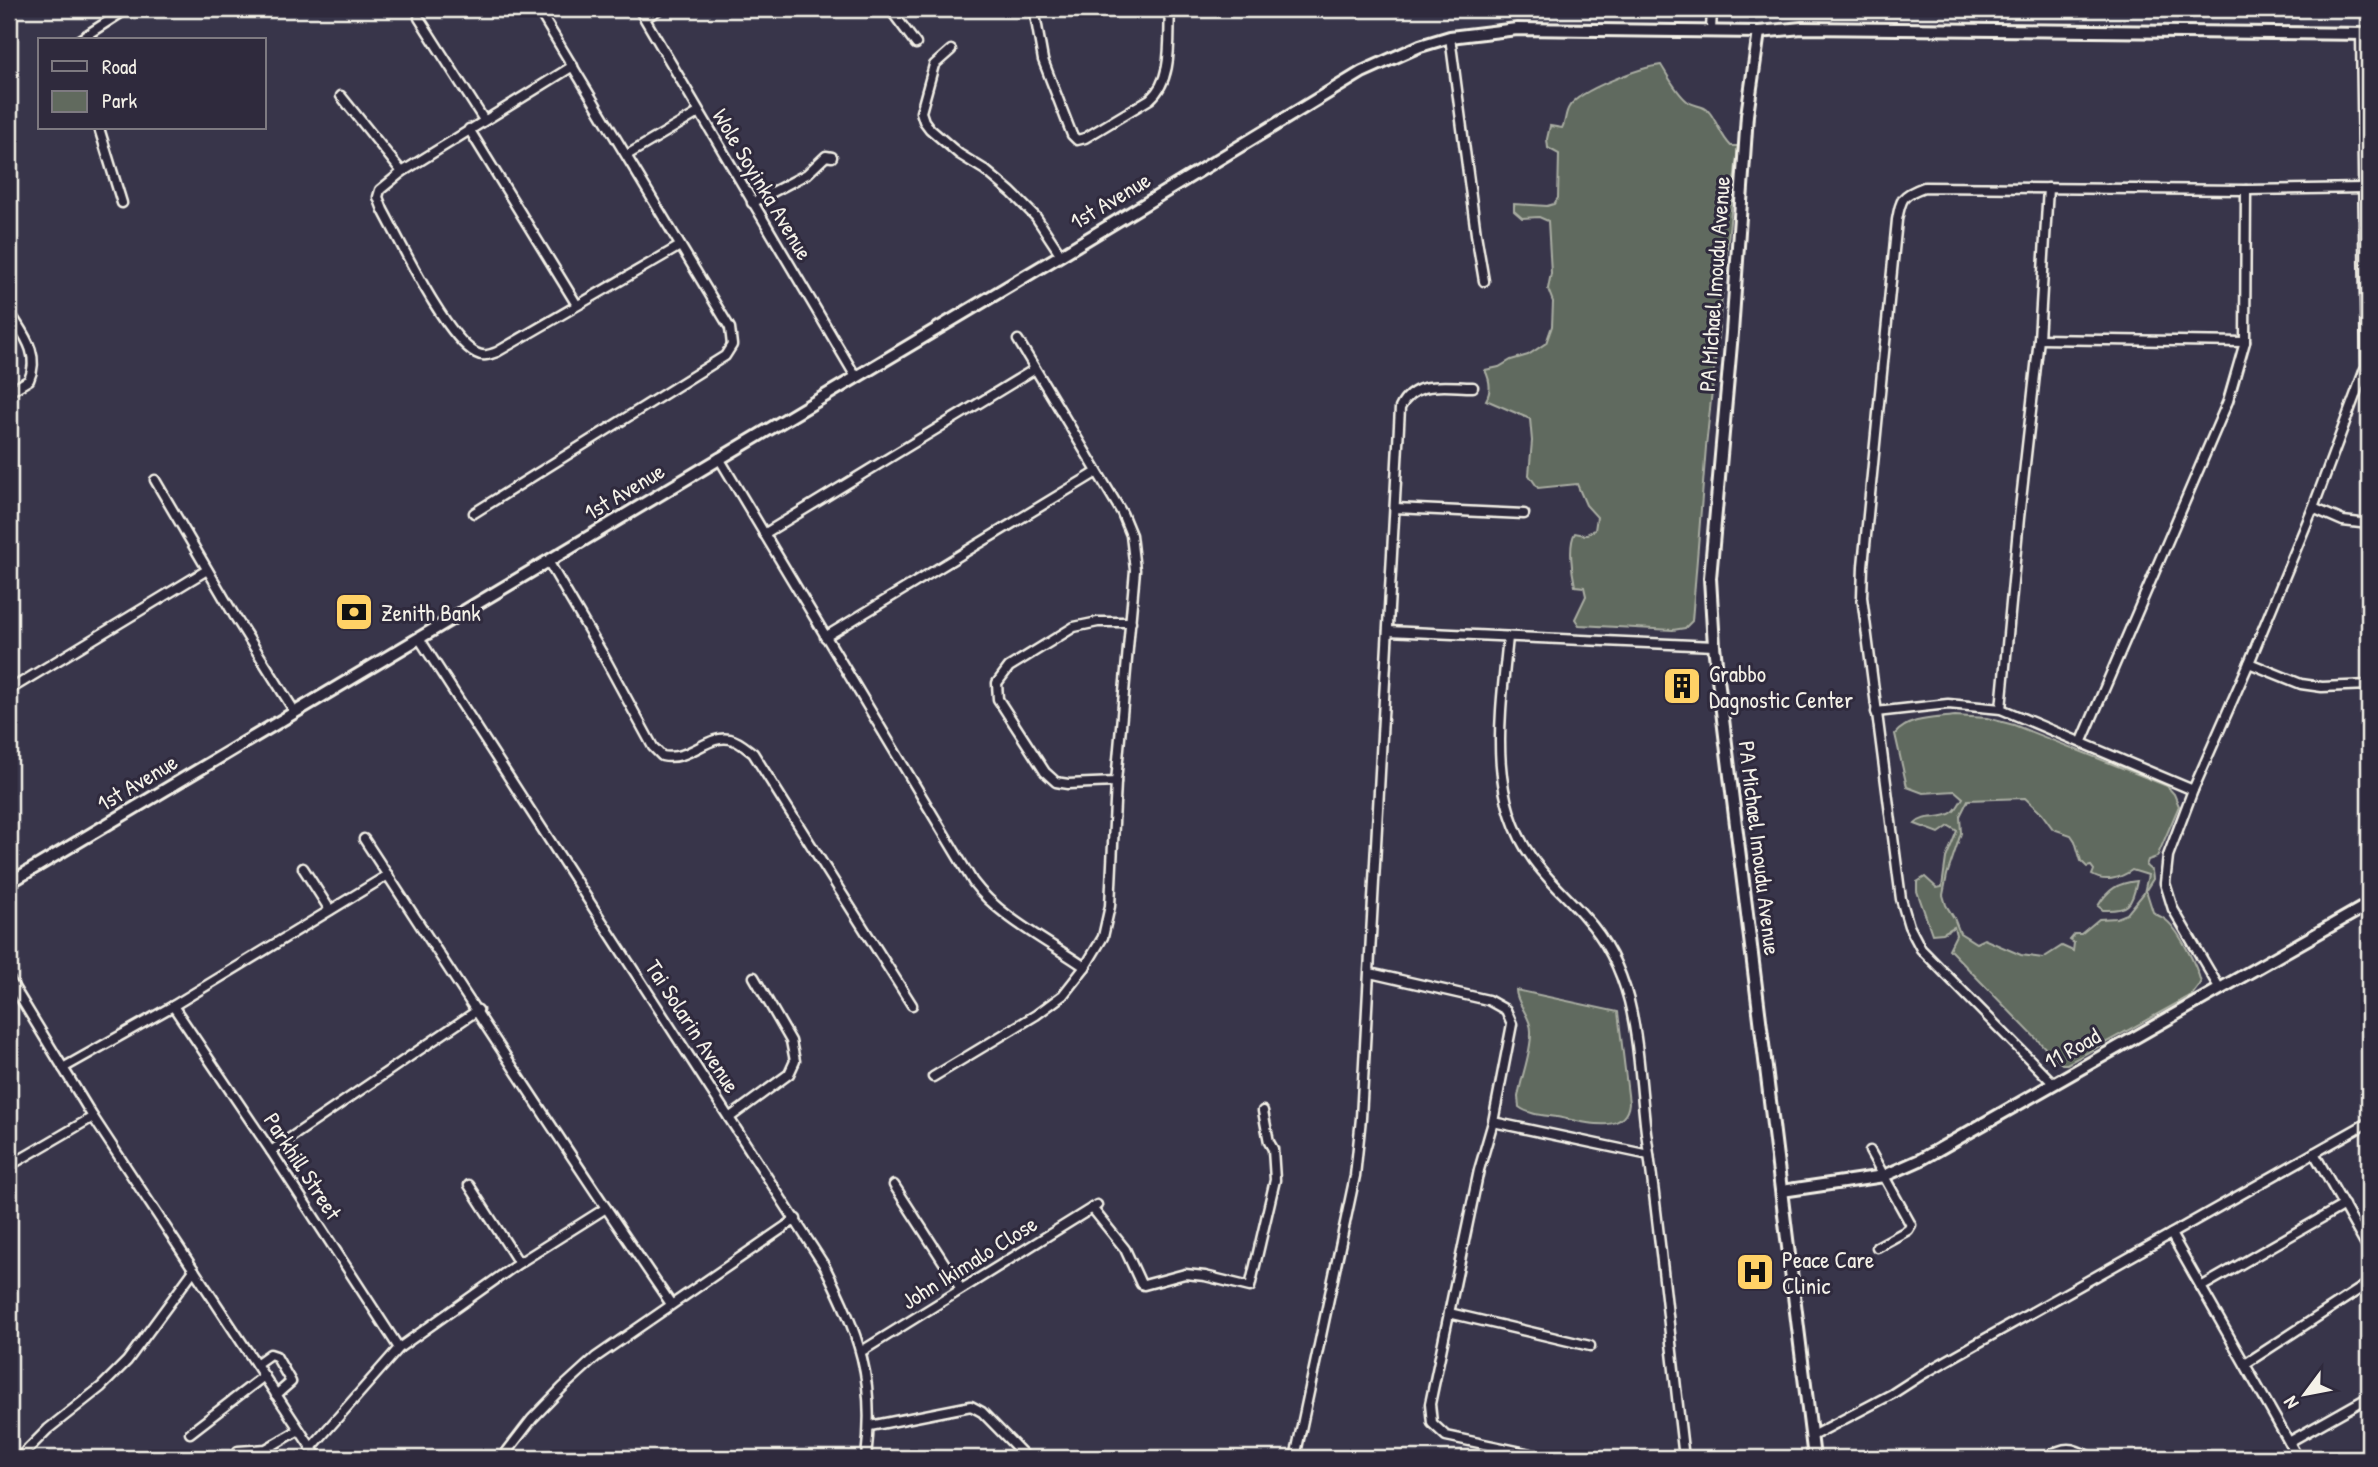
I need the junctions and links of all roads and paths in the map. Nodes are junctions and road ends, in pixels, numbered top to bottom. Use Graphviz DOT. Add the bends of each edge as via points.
graph roads {
  1 [pos="127,9"];
  2 [pos="538,9"];
  3 [pos="639,9"];
  4 [pos="660,9"];
  5 [pos="890,9"];
  6 [pos="1034,9"];
  7 [pos="1170,9"];
  8 [pos="1712,9"];
  9 [pos="419,18"];
  10 [pos="645,18"];
  11 [pos="1711,31"];
  12 [pos="1759,32"];
  13 [pos="2365,34"];
  14 [pos="1450,37"];
  15 [pos="82,38"];
  16 [pos="916,44"];
  17 [pos="951,50"];
  18 [pos="573,66"];
  19 [pos="341,96"];
  20 [pos="698,113"];
  21 [pos="484,120"];
  22 [pos="469,129"];
  23 [pos="100,130"];
  24 [pos="627,155"];
  25 [pos="832,157"];
  26 [pos="401,172"];
  27 [pos="2048,188"];
  28 [pos="2364,188"];
  29 [pos="2246,190"];
  30 [pos="122,203"];
  31 [pos="752,203"];
  32 [pos="680,246"];
  33 [pos="1061,255"];
  34 [pos="1484,281"];
  35 [pos="577,305"];
  36 [pos="9,311"];
  37 [pos="2039,339"];
  38 [pos="1018,340"];
  39 [pos="2245,342"];
  40 [pos="2368,365"];
  41 [pos="1035,369"];
  42 [pos="856,377"];
  43 [pos="1473,387"];
  44 [pos="9,392"];
  45 [pos="719,458"];
  46 [pos="1097,471"];
  47 [pos="155,480"];
  48 [pos="1395,508"];
  49 [pos="2313,508"];
  50 [pos="474,513"];
  51 [pos="1524,514"];
  52 [pos="2369,524"];
  53 [pos="764,534"];
  54 [pos="548,561"];
  55 [pos="207,570"];
  56 [pos="1131,622"];
  57 [pos="1388,631"];
  58 [pos="825,637"];
  59 [pos="1508,637"];
  60 [pos="419,638"];
  61 [pos="1714,646"];
  62 [pos="2249,663"];
  63 [pos="2369,685"];
  64 [pos="9,690"];
  65 [pos="2001,709"];
  66 [pos="295,712"];
  67 [pos="1876,712"];
  68 [pos="2082,741"];
  69 [pos="1116,782"];
  70 [pos="2193,790"];
  71 [pos="364,839"];
  72 [pos="303,868"];
  73 [pos="387,875"];
  74 [pos="9,883"];
  75 [pos="2369,904"];
  76 [pos="330,910"];
  77 [pos="1085,967"];
  78 [pos="1370,973"];
  79 [pos="754,977"];
  80 [pos="9,979"];
  81 [pos="2220,989"];
  82 [pos="912,1005"];
  83 [pos="173,1006"];
  84 [pos="478,1010"];
  85 [pos="64,1068"];
  86 [pos="933,1077"];
  87 [pos="2053,1083"];
  88 [pos="1263,1111"];
  89 [pos="93,1117"];
  90 [pos="729,1118"];
  91 [pos="1493,1122"];
  92 [pos="2369,1122"];
  93 [pos="271,1151"];
  94 [pos="1870,1151"];
  95 [pos="2315,1153"];
  96 [pos="1650,1155"];
  97 [pos="9,1166"];
  98 [pos="1884,1176"];
  99 [pos="469,1185"];
  100 [pos="894,1185"];
  101 [pos="1782,1191"];
  102 [pos="2344,1205"];
  103 [pos="606,1208"];
  104 [pos="796,1219"];
  105 [pos="2171,1234"];
  106 [pos="1877,1247"];
  107 [pos="2369,1251"];
  108 [pos="519,1263"];
  109 [pos="194,1270"];
  110 [pos="2369,1283"];
  111 [pos="2201,1287"];
  112 [pos="961,1289"];
  113 [pos="671,1304"];
  114 [pos="1449,1313"];
  115 [pos="1590,1346"];
  116 [pos="399,1348"];
  117 [pos="862,1351"];
  118 [pos="256,1364"];
  119 [pos="2245,1364"];
  120 [pos="264,1376"];
  121 [pos="276,1395"];
  122 [pos="2369,1397"];
  123 [pos="870,1426"];
  124 [pos="299,1430"];
  125 [pos="190,1433"];
  126 [pos="1812,1436"];
  127 [pos="2289,1442"];
  128 [pos="311,1448"];
  129 [pos="238,1451"];
  130 [pos="19,1458"];
  131 [pos="318,1458"];
  132 [pos="502,1458"];
  133 [pos="866,1458"];
  134 [pos="1027,1458"];
  135 [pos="1295,1458"];
  136 [pos="1550,1458"];
  137 [pos="1684,1458"];
  138 [pos="1814,1458"];
  139 [pos="2044,1458"];
  140 [pos="2092,1458"];
  141 [pos="2298,1458"];
  1 -- 15 [label="street"];
  2 -- 18 [label="street"];
  3 -- 10 [label="street, Wole Soyinka Avenue"];
  4 -- 10 [label="street"];
  5 -- 16 [label="street"];
  6 -- 7 [label="street" via="1043,60 1077,140 1160,91 1165,80"];
  8 -- 11 [label="street"];
  9 -- 21 [label="street"];
  10 -- 20 [label="street, Wole Soyinka Avenue"];
  11 -- 12 [label="street, 1st Avenue"];
  11 -- 14 [label="street, 1st Avenue" via="1517,29"];
  12 -- 13 [label="street, 1st Avenue" via="1802,28"];
  12 -- 61 [label="street, PA Michael Imoudu Avenue" via="1747,115 1710,578"];
  13 -- 28 [label="street"];
  14 -- 33 [label="street, 1st Avenue" via="1362,72"];
  14 -- 34 [label="street"];
  17 -- 33 [label="street" via="934,65 921,112 924,121 1011,192 1036,217"];
  18 -- 21 [label="street"];
  18 -- 24 [label="street"];
  19 -- 26 [label="street"];
  20 -- 24 [label="street"];
  20 -- 31 [label="street, Wole Soyinka Avenue"];
  21 -- 22 [label="street"];
  22 -- 26 [label="street"];
  22 -- 35 [label="street"];
  23 -- 30 [label="street"];
  24 -- 32 [label="street"];
  25 -- 31 [label="street" via="825,156 807,174"];
  26 -- 35 [label="street" via="378,197 459,340 485,356"];
  27 -- 29 [label="street"];
  27 -- 37 [label="street"];
  27 -- 67 [label="street" via="1924,187 1901,201 1863,566 1862,597"];
  28 -- 29 [label="street"];
  28 -- 40 [label="street"];
  29 -- 39 [label="street"];
  31 -- 42 [label="street, Wole Soyinka Avenue"];
  32 -- 35 [label="street"];
  32 -- 50 [label="street" via="730,328 732,345 725,356"];
  33 -- 42 [label="street, 1st Avenue"];
  36 -- 44 [label="street" via="34,359 29,380"];
  37 -- 39 [label="street"];
  37 -- 65 [label="street"];
  38 -- 41 [label="street"];
  39 -- 68 [label="street" via="2228,401"];
  40 -- 49 [label="street"];
  41 -- 46 [label="street"];
  41 -- 53 [label="street"];
  42 -- 45 [label="street, 1st Avenue"];
  43 -- 48 [label="street" via="1437,386 1406,395 1400,408"];
  45 -- 53 [label="street"];
  45 -- 54 [label="street, 1st Avenue"];
  46 -- 56 [label="street" via="1132,535"];
  46 -- 58 [label="street"];
  47 -- 55 [label="street"];
  48 -- 51 [label="street"];
  48 -- 57 [label="street"];
  49 -- 52 [label="street" via="2343,521"];
  49 -- 62 [label="street"];
  53 -- 58 [label="street"];
  54 -- 60 [label="street, 1st Avenue"];
  54 -- 82 [label="street" via="662,756 680,758 720,739 736,741 754,753"];
  55 -- 64 [label="street"];
  55 -- 66 [label="street"];
  56 -- 69 [label="street"];
  56 -- 69 [label="street" via="1074,627 1009,667 997,683 998,699 1056,782"];
  57 -- 59 [label="street"];
  57 -- 78 [label="street"];
  58 -- 77 [label="street" via="983,896"];
  59 -- 61 [label="street"];
  59 -- 96 [label="street" via="1500,759 1503,790 1513,824 1531,857 1587,918 1622,974"];
  60 -- 66 [label="street, 1st Avenue"];
  60 -- 90 [label="street, Tai Solarin Avenue"];
  61 -- 101 [label="street, PA Michael Imoudu Avenue"];
  62 -- 63 [label="street" via="2301,684"];
  62 -- 70 [label="street"];
  65 -- 67 [label="street" via="1948,704"];
  65 -- 68 [label="street"];
  66 -- 74 [label="street, 1st Avenue"];
  67 -- 87 [label="street" via="1901,899 1909,926 1921,949"];
  68 -- 70 [label="street"];
  69 -- 77 [label="street" via="1111,906 1103,937"];
  70 -- 81 [label="street" via="2168,856 2165,883 2173,909"];
  71 -- 73 [label="street"];
  72 -- 76 [label="street"];
  73 -- 76 [label="street"];
  73 -- 84 [label="street"];
  75 -- 81 [label="street, 11 Road"];
  76 -- 83 [label="street"];
  77 -- 86 [label="street" via="1063,995 1036,1015"];
  78 -- 91 [label="street" via="1488,1000 1506,1010 1511,1024 1509,1043"];
  78 -- 135 [label="street" via="1355,1176"];
  79 -- 90 [label="street" via="791,1041 795,1061 789,1074"];
  80 -- 85 [label="street"];
  81 -- 87 [label="street, 11 Road"];
  83 -- 85 [label="street"];
  83 -- 93 [label="street, Parkhill Street"];
  84 -- 93 [label="street"];
  84 -- 103 [label="street"];
  85 -- 89 [label="street"];
  87 -- 98 [label="street, 11 Road"];
  88 -- 112 [label="street, John Ikimalo Close" via="1275,1180 1251,1287 1185,1274 1141,1284 1125,1249 1094,1206"];
  89 -- 97 [label="street"];
  89 -- 109 [label="street"];
  90 -- 104 [label="street, Tai Solarin Avenue"];
  91 -- 96 [label="street"];
  91 -- 114 [label="street"];
  92 -- 95 [label="street"];
  93 -- 116 [label="street, Parkhill Street"];
  94 -- 98 [label="street"];
  95 -- 102 [label="street"];
  95 -- 105 [label="street"];
  96 -- 137 [label="street"];
  98 -- 101 [label="street, 11 Road"];
  98 -- 106 [label="street" via="1911,1225"];
  99 -- 108 [label="street"];
  100 -- 112 [label="street"];
  101 -- 126 [label="street, PA Michael Imoudu Avenue"];
  102 -- 107 [label="street"];
  102 -- 111 [label="street"];
  103 -- 108 [label="street"];
  103 -- 113 [label="street"];
  104 -- 113 [label="street"];
  104 -- 117 [label="street, Tai Solarin Avenue" via="847,1310"];
  105 -- 111 [label="street"];
  105 -- 126 [label="street"];
  108 -- 116 [label="street"];
  109 -- 118 [label="street"];
  109 -- 130 [label="street" via="127,1361"];
  110 -- 119 [label="street"];
  111 -- 119 [label="street"];
  112 -- 117 [label="street, John Ikimalo Close"];
  113 -- 132 [label="street" via="562,1388"];
  114 -- 115 [label="street"];
  114 -- 136 [label="street" via="1430,1404 1432,1423 1446,1436"];
  116 -- 128 [label="street"];
  117 -- 123 [label="street, Tai Solarin Avenue"];
  118 -- 120 [label="street"];
  118 -- 121 [label="street" via="270,1354 276,1356 291,1382"];
  119 -- 127 [label="street"];
  120 -- 121 [label="street"];
  120 -- 125 [label="street"];
  121 -- 124 [label="street"];
  122 -- 127 [label="street"];
  123 -- 133 [label="street, Tai Solarin Avenue"];
  123 -- 134 [label="street" via="971,1406"];
  124 -- 128 [label="street"];
  124 -- 129 [label="street" via="266,1449"];
  126 -- 138 [label="street, PA Michael Imoudu Avenue"];
  127 -- 141 [label="street"];
  128 -- 131 [label="street"];
  139 -- 140 [label="street" via="2067,1448"];
}
